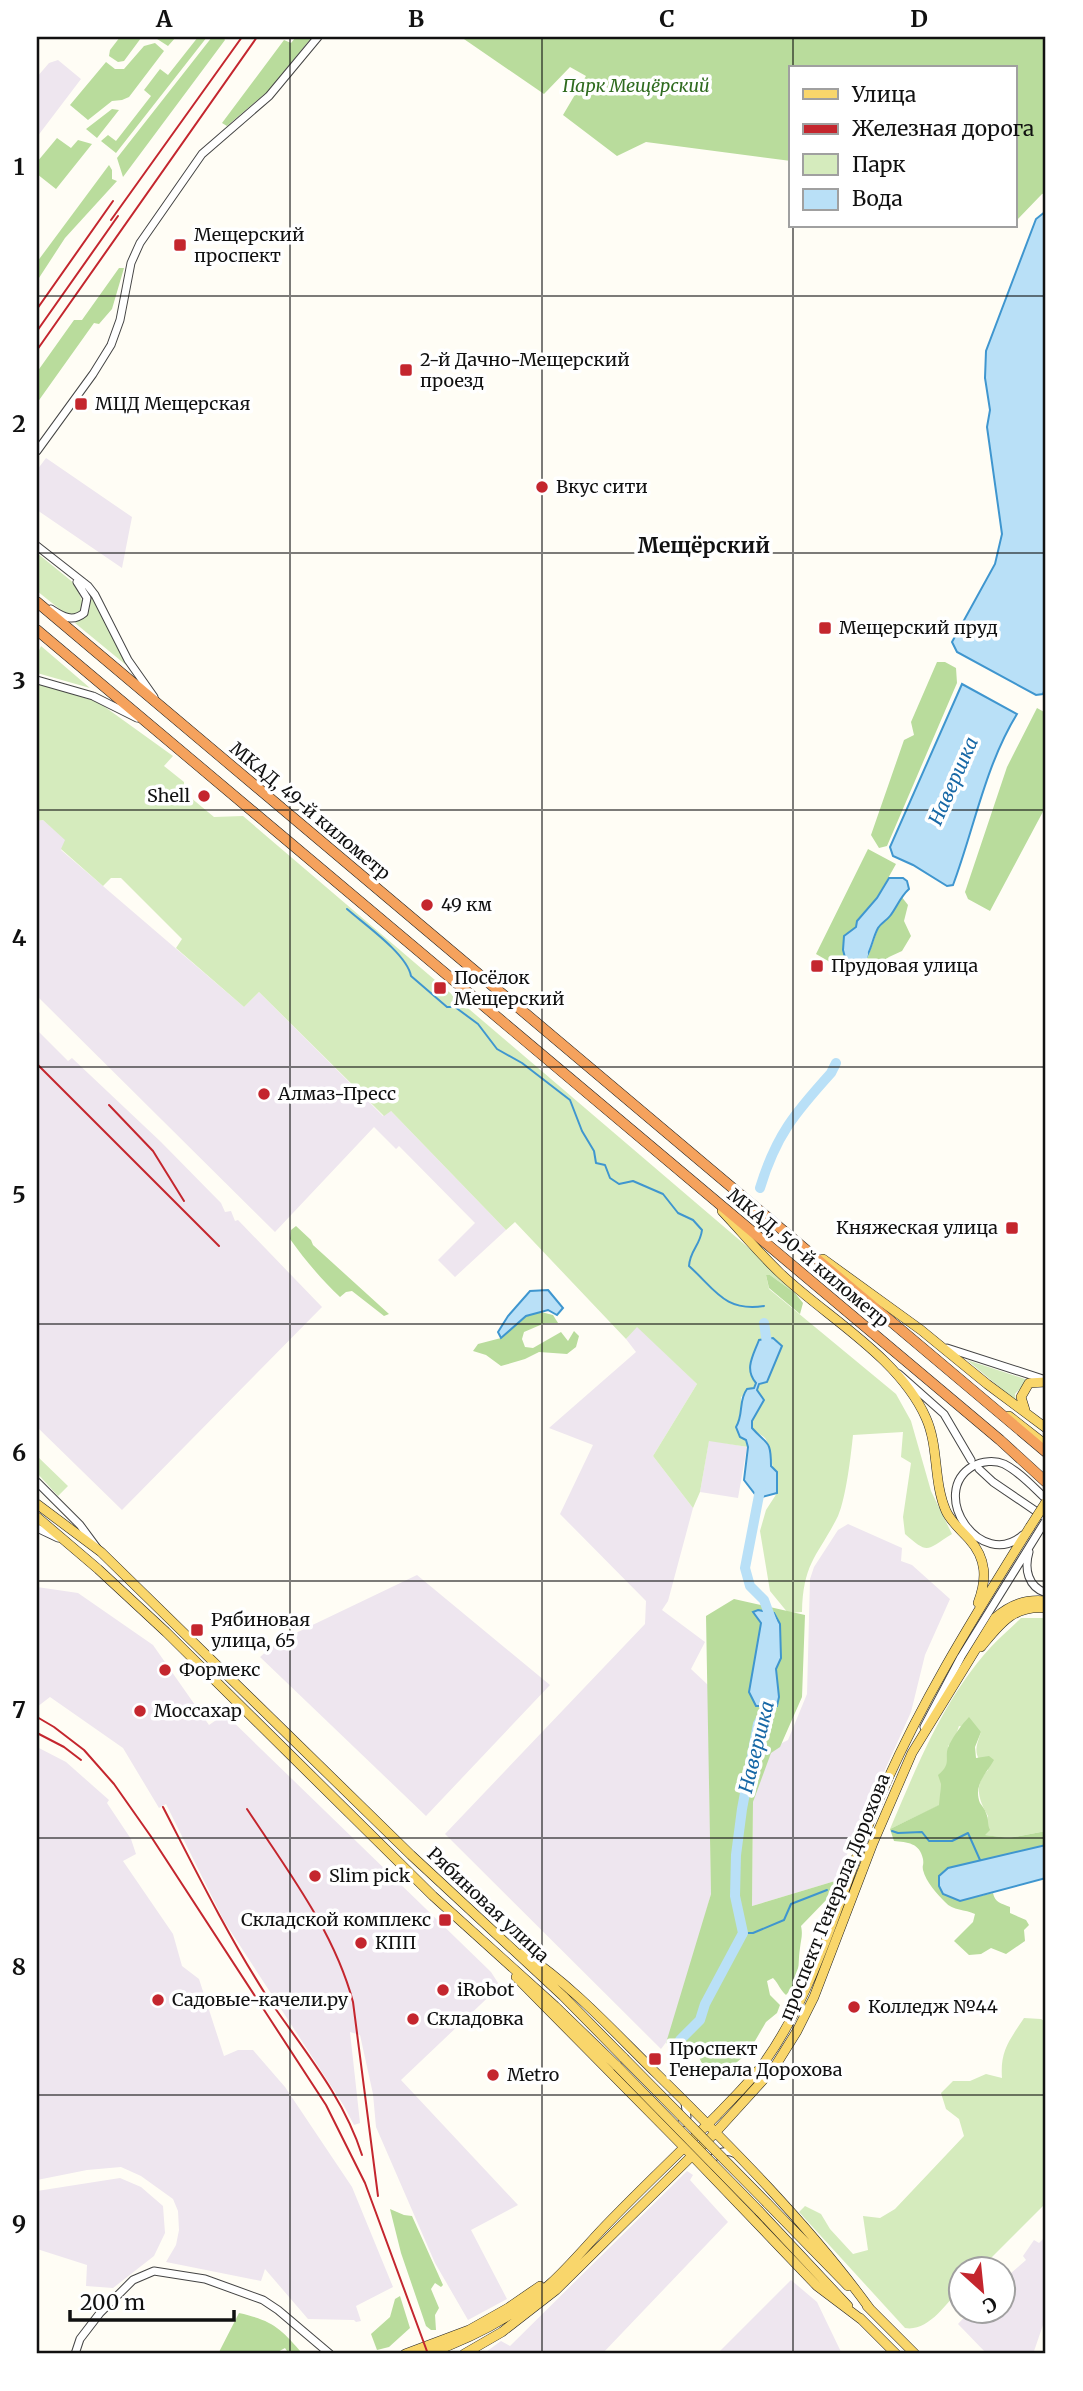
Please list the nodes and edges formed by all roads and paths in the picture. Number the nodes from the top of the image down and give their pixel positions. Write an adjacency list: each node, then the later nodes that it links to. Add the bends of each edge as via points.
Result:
1 (318, 37): 2 (street, via 257,108 204,151 140,243 111,345)
2 (37, 451)
3 (37, 546): 4 (street)
4 (72, 576): 5 (street, via 87,598 86,611 80,617 66,618); 8 (street, via 97,598 128,660)
5 (37, 602): 8 (highway, МКАД, 49-й километр)
6 (37, 630): 9 (highway, МКАД, 49-й километр)
7 (37, 680): 9 (street, via 93,695)
8 (160, 706): 10 (highway, МКАД, 49-й километр)
9 (145, 721): 11 (highway, МКАД, 49-й километр)
10 (562, 1044): 13 (highway, МКАД, 50-й километр)
11 (548, 1060): 12 (highway, МКАД, 50-й километр)
12 (701, 1189): 15 (main road, via 780,1273); 25 (highway, МКАД, 50-й километр)
13 (790, 1235): 14 (main road); 17 (highway, МКАД, 50-й километр)
14 (942, 1346): 16 (street); 18 (main road)
15 (882, 1360): 22 (street, via 944,1414); 37 (main road, via 925,1417 946,1511 984,1565 983,1589)
16 (1046, 1381): 18 (main road, via 1029,1383 1022,1392 1021,1403)
17 (995, 1408): 20 (main road); 21 (highway, МКАД, 50-й километр)
18 (1031, 1417): 19 (main road)
19 (1046, 1429)
20 (1046, 1445)
21 (1046, 1452)
22 (971, 1460)
23 (979, 1469): 29 (street)
24 (37, 1482): 33 (street, Рябиновая улица)
25 (1046, 1482)
26 (1046, 1500): 31 (main road, проспект Генерала Дорохова, bridge); 31 (street, via 1014,1469 1000,1462 978,1464 959,1481 957,1510 981,1540 995,1546 1010,1544)
27 (37, 1504): 33 (main road)
28 (37, 1517): 32 (main road)
29 (1046, 1519): 31 (street, проспект Генерала Дорохова)
30 (37, 1528): 32 (street, Рябиновая улица)
31 (1035, 1530): 34 (street, via 1027,1569 1031,1583); 37 (main road, проспект Генерала Дорохова); 39 (street, проспект Генерала Дорохова)
32 (73, 1547): 41 (main road, Рябиновая улица)
33 (99, 1551): 40 (main road, Рябиновая улица)
34 (1046, 1593)
35 (1046, 1601): 38 (main road, via 1026,1601 1001,1612)
36 (1046, 1608): 38 (main road, via 1010,1615)
37 (963, 1636): 44 (main road, проспект Генерала Дорохова, via 877,1804 796,2009 765,2062)
38 (961, 1673): 39 (main road)
39 (912, 1753): 45 (main road, проспект Генерала Дорохова, via 797,2031 774,2068)
40 (499, 1937): 42 (main road, via 579,1997); 51 (main road, Рябиновая улица, bridge, via 563,1996)
41 (496, 1953): 43 (main road, via 528,1991); 52 (main road, Рябиновая улица, bridge, via 617,2066)
42 (685, 2102): 43 (street, via 688,2112 680,2125); 44 (main road)
43 (661, 2123): 46 (main road)
44 (707, 2125): 45 (main road); 46 (main road, проспект Генерала Дорохова)
45 (715, 2133): 47 (main road, проспект Генерала Дорохова); 48 (main road)
46 (684, 2147): 47 (main road); 53 (main road, проспект Генерала Дорохова, via 550,2285 486,2329)
47 (692, 2155): 49 (main road); 50 (main road, проспект Генерала Дорохова)
48 (736, 2155): 49 (street, via 725,2151 715,2156 710,2167); 51 (main road, via 835,2261)
49 (714, 2178): 52 (main road, via 817,2286)
50 (538, 2304): 57 (main road, проспект Генерала Дорохова, via 489,2334); 58 (main road, проспект Генерала Дорохова)
51 (870, 2309): 60 (main road, Рябиновая улица)
52 (862, 2320): 59 (main road, Рябиновая улица)
53 (424, 2351): 56 (main road, проспект Генерала Дорохова)
54 (75, 2354): 55 (street, via 87,2328 108,2304 139,2276 153,2271 251,2294 278,2310)
55 (330, 2354)
56 (404, 2354)
57 (442, 2354)
58 (464, 2354)
59 (895, 2354)
60 (915, 2354)

